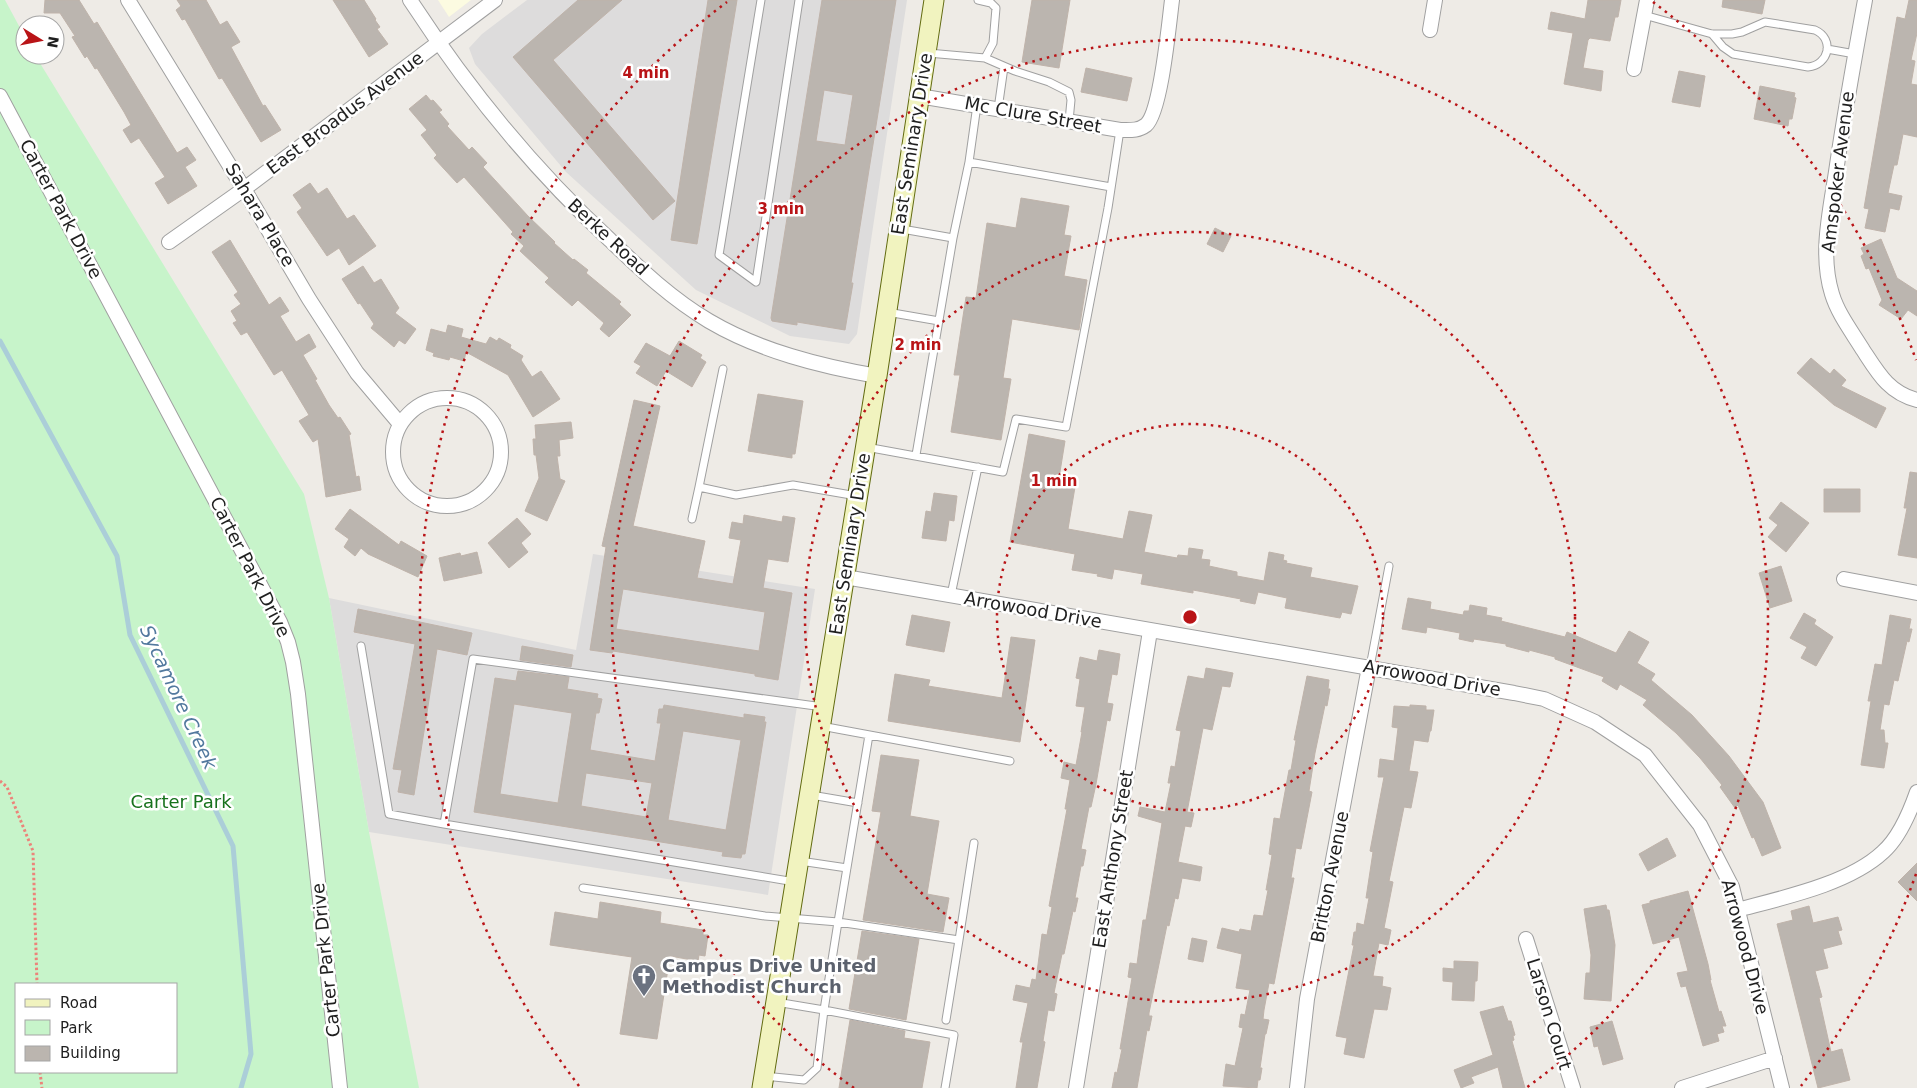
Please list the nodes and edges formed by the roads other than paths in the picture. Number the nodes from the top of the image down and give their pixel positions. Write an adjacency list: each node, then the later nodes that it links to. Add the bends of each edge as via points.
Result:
1 (128, 0): 30 (street, Sahara Place)
2 (410, 0): 15 (street, Berke Road)
3 (495, 0): 15 (street, East Broadus Avenue)
4 (761, 0): 5 (lane, via 718,255 756,282)
5 (799, 0)
6 (934, 0): 17 (main road, East Seminary Drive)
7 (978, 0): 19 (lane, via 991,2 996,8 993,43)
8 (1172, 0): 27 (street, Mc Clure Street, via 1152,114 1146,124 1135,131)
9 (1435, 0): 13 (street)
10 (1647, 0): 12 (street)
11 (1865, 0): 18 (street, Amspoker Avenue)
12 (1644, 15): 14 (lane); 21 (street)
13 (1430, 30)
14 (1712, 34): 16 (lane, via 1737,33 1769,22 1815,30 1826,39); 16 (lane, via 1733,54 1808,67 1822,62)
15 (438, 43): 30 (street, East Broadus Avenue); 37 (street, Berke Road, via 484,106 554,186 672,296 709,321 766,348 827,366)
16 (1826, 48): 18 (lane)
17 (926, 52): 19 (lane); 23 (main road, East Seminary Drive)
18 (1855, 54): 38 (street, Amspoker Avenue, via 1825,243 1828,277 1840,313 1881,378 1904,397)
19 (985, 58): 20 (lane)
20 (1004, 67): 25 (lane); 26 (lane, via 1069,92)
21 (1634, 69)
22 (0, 96): 77 (street, Carter Park Drive, via 288,642 298,694)
23 (919, 96): 24 (street, Mc Clure Street); 31 (main road, East Seminary Drive)
24 (977, 105): 25 (street, Mc Clure Street); 28 (lane)
25 (998, 109): 26 (street, Mc Clure Street)
26 (1069, 121): 27 (street, Mc Clure Street)
27 (1120, 130): 29 (lane)
28 (970, 162): 29 (lane); 32 (lane)
29 (1111, 187): 42 (lane, via 1066,427 1016,419 1003,472)
30 (244, 189): 33 (street, East Broadus Avenue); 39 (street, Sahara Place, via 357,373)
31 (899, 228): 32 (lane); 34 (main road, East Seminary Drive)
32 (953, 238): 35 (lane)
33 (168, 242)
34 (887, 312): 35 (lane); 37 (main road, East Seminary Drive)
35 (939, 321): 41 (lane)
36 (723, 369): 43 (lane)
37 (877, 376): 40 (main road, East Seminary Drive)
38 (1917, 400)
39 (400, 424): 39 (street, via 392,453 395,468 410,493 423,501 452,507 466,504 490,486 498,473 501,444 497,429 483,412 464,400 435,398 409,412)
40 (866, 447): 41 (lane); 44 (main road, East Seminary Drive)
41 (916, 455): 42 (lane)
42 (978, 467): 50 (lane)
43 (699, 487): 44 (lane, via 736,495 793,485); 45 (lane)
44 (858, 496): 47 (main road, East Seminary Drive)
45 (692, 519)
46 (1389, 566): 53 (lane)
47 (845, 577): 50 (street, Arrowood Drive); 54 (main road, East Seminary Drive)
48 (1844, 578): 49 (street)
49 (1917, 593)
50 (951, 595): 51 (street, Arrowood Drive)
51 (1150, 630): 53 (street, Arrowood Drive); 79 (street, East Anthony Street)
52 (361, 646): 61 (lane, via 389,814)
53 (1370, 667): 67 (street, Arrowood Drive, via 1544,699 1596,722 1645,755 1700,825 1732,887); 80 (street, Britton Avenue, via 1307,999)
54 (824, 707): 55 (main road, East Seminary Drive); 61 (lane, via 473,659)
55 (820, 726): 56 (lane); 59 (main road, East Seminary Drive)
56 (869, 735): 57 (lane); 60 (lane)
57 (1010, 761)
58 (1917, 792): 67 (street, via 1899,831 1884,852 1858,871 1802,892)
59 (810, 794): 60 (lane); 63 (main road, East Seminary Drive)
60 (858, 803): 64 (lane)
61 (444, 824): 65 (lane)
62 (974, 843): 71 (lane)
63 (799, 861): 64 (lane); 65 (main road, East Seminary Drive)
64 (847, 868): 69 (lane)
65 (795, 882): 68 (main road, East Seminary Drive)
66 (583, 888): 68 (lane)
67 (1738, 910): 75 (street, Arrowood Drive)
68 (790, 919): 69 (lane); 72 (main road, East Seminary Drive)
69 (838, 922): 71 (lane); 73 (lane)
70 (1526, 939): 81 (street, Larson Court)
71 (959, 940): 74 (lane)
72 (776, 1002): 73 (lane); 76 (main road, East Seminary Drive)
73 (824, 1010): 76 (lane, via 817,1068 804,1080); 78 (lane, via 954,1035)
74 (946, 1020)
75 (1775, 1058): 82 (street); 83 (street, Arrowood Drive)
76 (763, 1082)
77 (340, 1088)
78 (945, 1088)
79 (1076, 1088)
80 (1297, 1088)
81 (1573, 1088)
82 (1682, 1088)
83 (1782, 1088)

